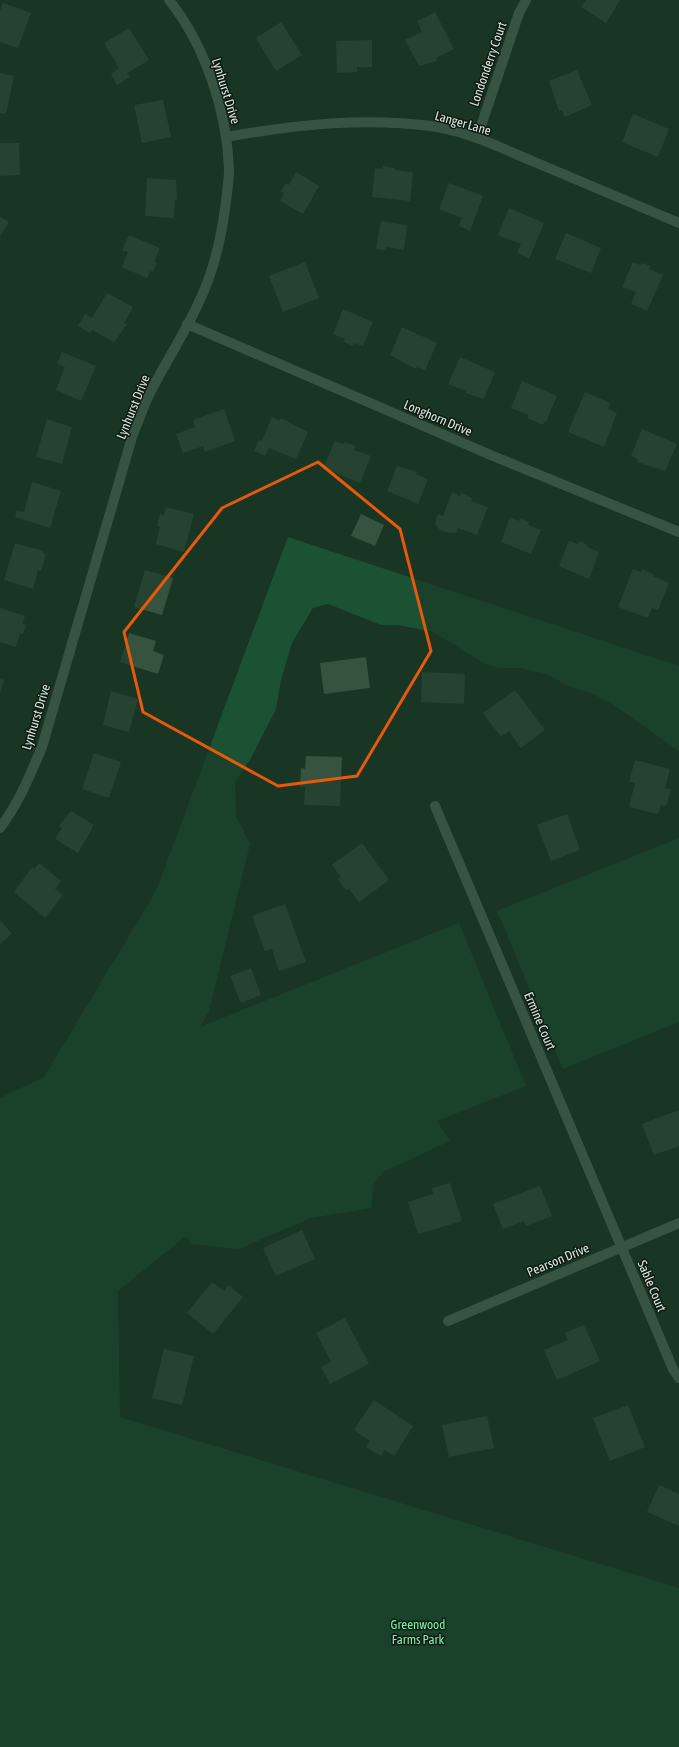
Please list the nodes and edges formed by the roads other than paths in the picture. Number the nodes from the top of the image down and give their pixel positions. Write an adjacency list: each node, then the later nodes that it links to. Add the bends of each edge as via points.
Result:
1 (169, 0): 3 (street, Lynhurst Drive, via 192,34 211,77)
2 (526, 0): 4 (street, Londonderry Court, via 519,13)
3 (226, 137): 4 (street, Langer Lane, via 282,127 383,122 432,126); 6 (street, Lynhurst Drive, via 229,170 220,240 199,304)
4 (477, 138): 5 (street, Langer Lane)
5 (679, 223)
6 (187, 324): 7 (street, Longhorn Drive, via 493,456); 9 (street, Lynhurst Drive, via 149,395 133,434 42,747 27,783)
7 (679, 532)
8 (435, 806): 11 (street, Ermine Court)
9 (0, 828)
10 (679, 1224): 11 (street, Pearson Drive)
11 (621, 1247): 12 (street, Pearson Drive); 13 (street, Sable Court)
12 (448, 1321)
13 (679, 1378)

